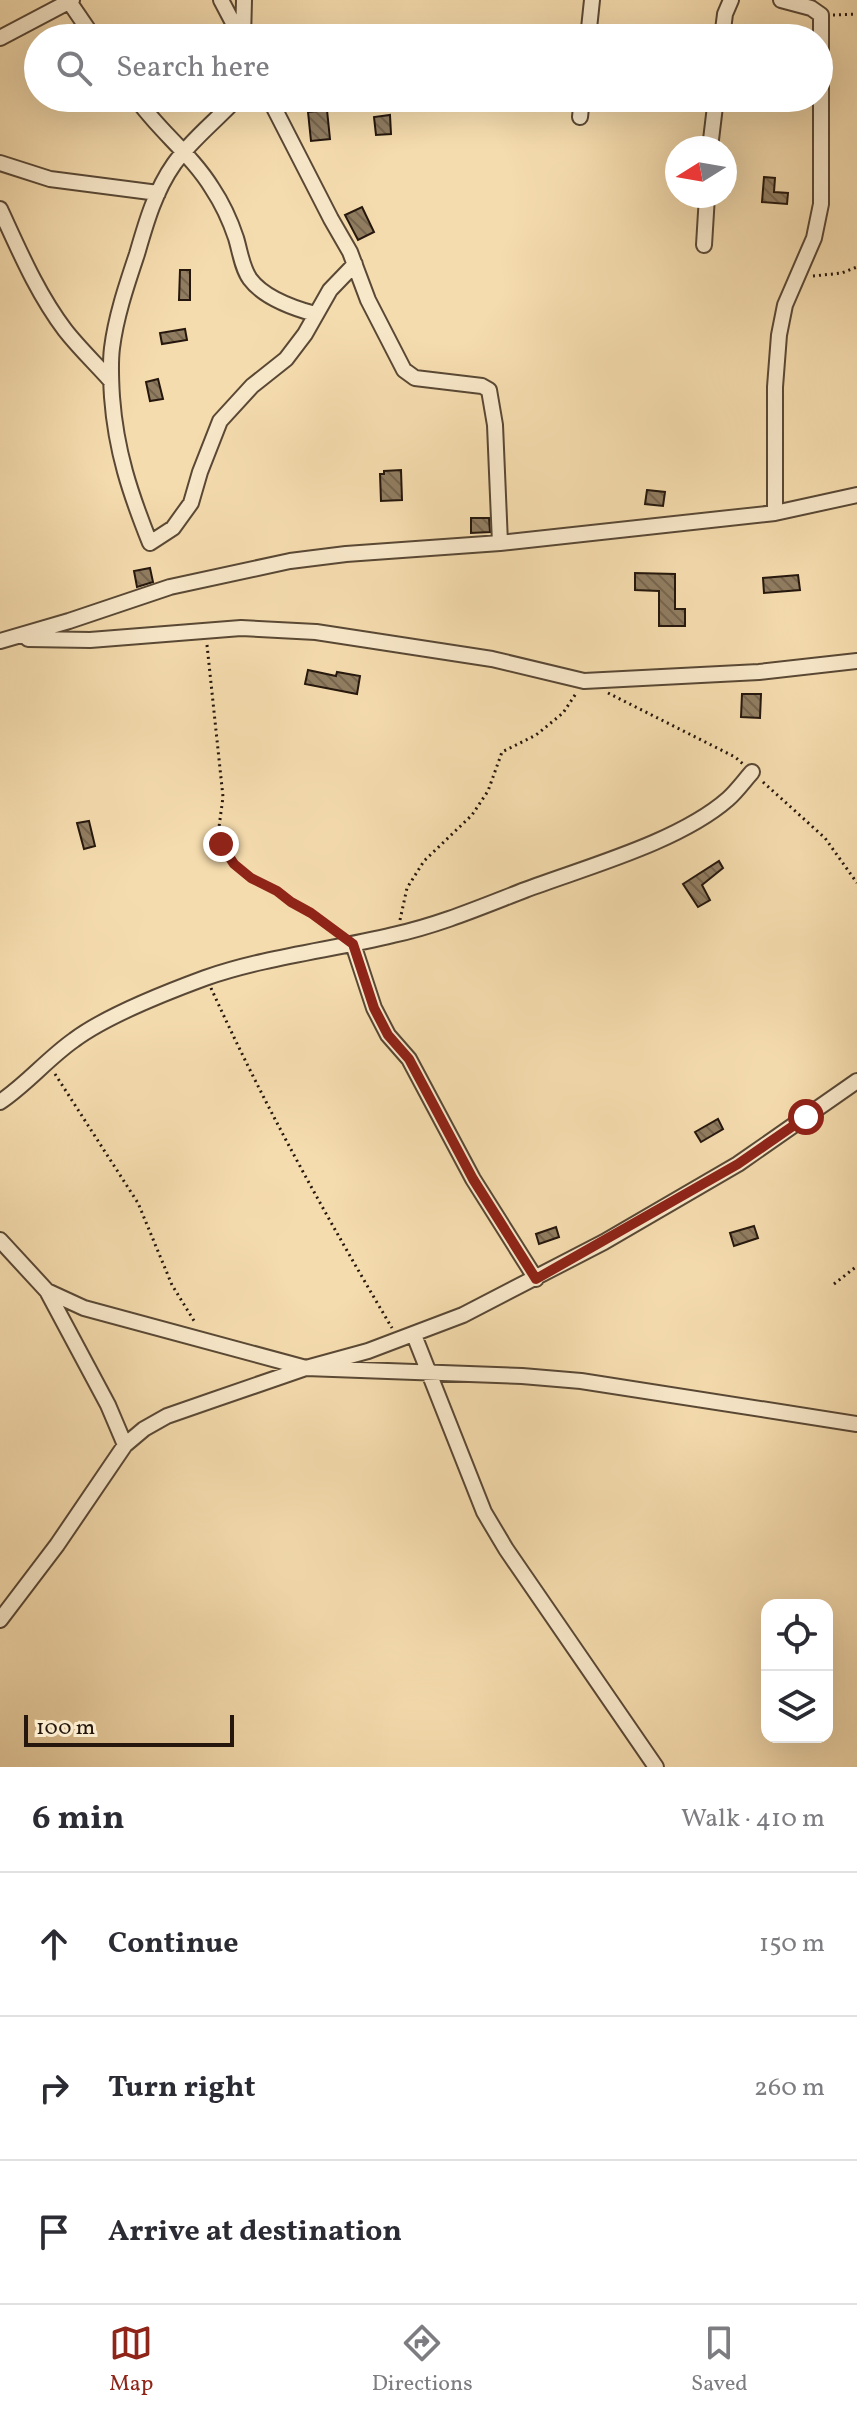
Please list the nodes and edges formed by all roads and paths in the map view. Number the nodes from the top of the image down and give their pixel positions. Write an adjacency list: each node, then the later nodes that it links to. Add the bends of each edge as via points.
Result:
1 (70, 0): 9 (street); 10 (street)
2 (221, 0): 11 (street)
3 (244, 0): 12 (street)
4 (592, 0): 13 (street)
5 (731, 0): 14 (street)
6 (781, 0): 8 (street)
7 (857, 14): 8 (path)
8 (821, 15): 15 (street)
9 (26, 24)
10 (85, 24)
11 (234, 24)
12 (243, 24)
13 (589, 24)
14 (724, 24)
15 (821, 24)
16 (24, 25): 17 (street)
17 (0, 38)
18 (146, 112): 26 (street)
19 (223, 112): 26 (street)
20 (276, 112): 32 (street)
21 (581, 112): 24 (street)
22 (714, 112): 25 (street)
23 (821, 112): 34 (street, via 821,204 814,238)
24 (580, 117)
25 (711, 136)
26 (185, 151): 28 (street); 35 (street, via 224,209 251,280 265,293)
27 (0, 163): 28 (street, via 50,179)
28 (158, 193): 36 (street, via 126,287 112,349)
29 (706, 208): 31 (street)
30 (0, 209): 36 (street, via 53,313)
31 (704, 245)
32 (355, 264): 35 (street); 39 (street, via 404,370 415,378 489,390)
33 (857, 267): 34 (path)
34 (797, 276): 38 (street, via 779,335)
35 (315, 314): 36 (street, via 286,359 220,421 191,503 173,528 150,543 124,473)
36 (111, 381)
37 (857, 495): 38 (street)
38 (775, 513): 39 (street)
39 (500, 543): 41 (street, via 290,561 170,587)
40 (205, 631): 41 (street); 43 (street, via 316,632 492,659); 47 (path, via 223,797 221,844 251,878)
41 (6, 640)
42 (857, 661): 43 (street)
43 (584, 681): 44 (path, via 735,757); 46 (path, via 563,713 502,752 488,791 472,815 424,861 407,888)
44 (752, 772): 45 (path, via 825,838); 46 (street, via 728,799 670,835 467,913)
45 (857, 883)
46 (394, 935): 47 (street)
47 (353, 944): 48 (street); 54 (street, via 388,1035 409,1059 473,1179)
48 (206, 978): 49 (street, via 127,1011); 58 (path, via 238,1047)
49 (47, 1060): 51 (street); 59 (path, via 138,1203 172,1285)
50 (857, 1081): 54 (street, via 738,1164)
51 (0, 1102)
52 (0, 1240): 56 (street)
53 (857, 1266): 55 (path)
54 (536, 1279): 57 (street)
55 (834, 1284)
56 (47, 1291): 59 (street, via 84,1308); 63 (street)
57 (414, 1335): 58 (street); 61 (street)
58 (399, 1341): 60 (street)
59 (207, 1342): 60 (street)
60 (306, 1368): 61 (street); 63 (street, via 167,1416)
61 (428, 1372): 62 (street, via 581,1381); 65 (street, via 484,1512)
62 (857, 1424)
63 (125, 1445): 64 (street)
64 (0, 1620)
65 (656, 1767)

